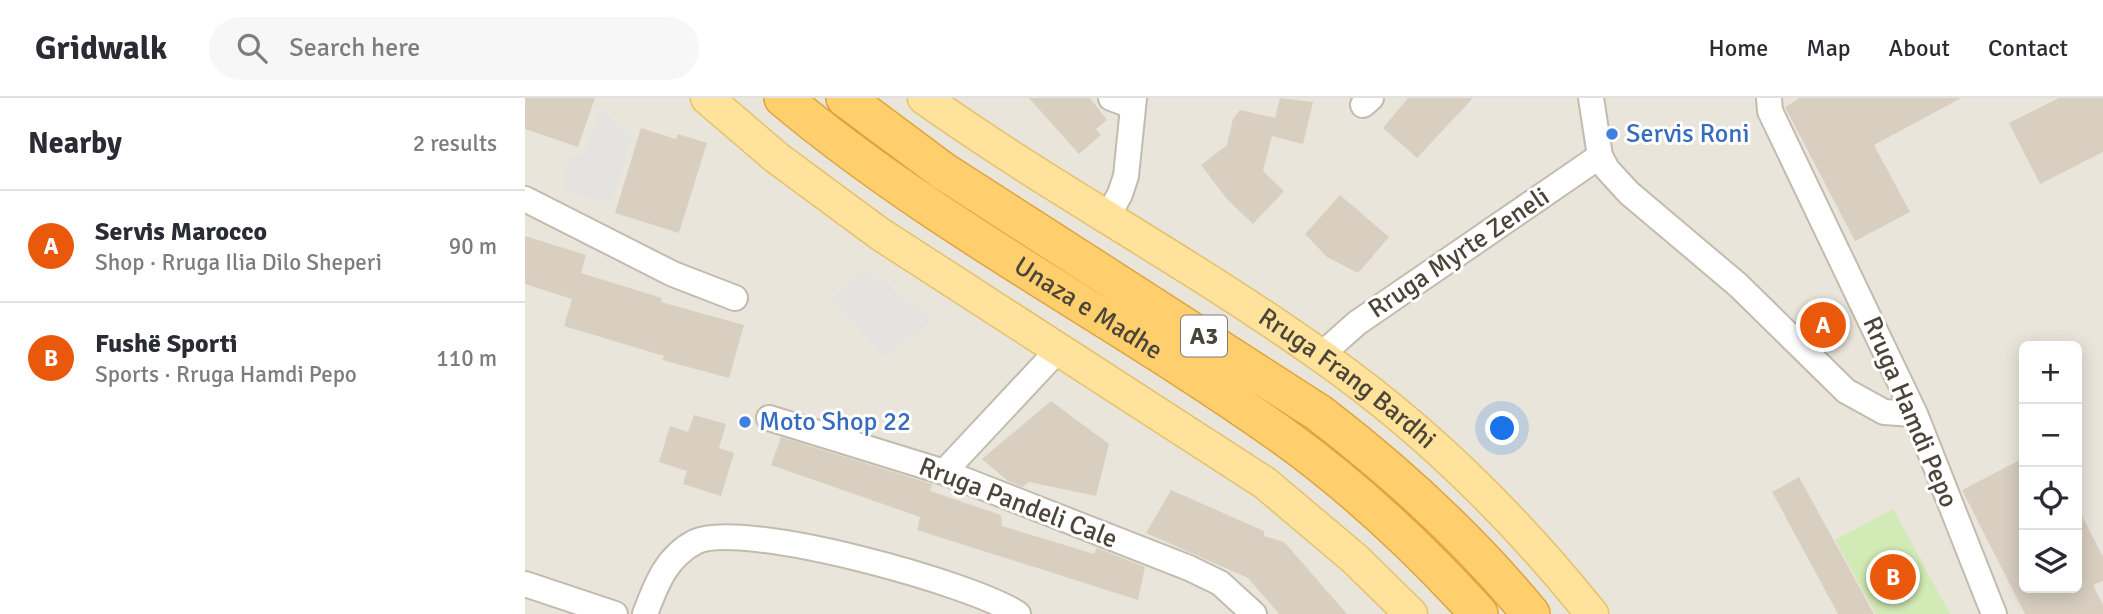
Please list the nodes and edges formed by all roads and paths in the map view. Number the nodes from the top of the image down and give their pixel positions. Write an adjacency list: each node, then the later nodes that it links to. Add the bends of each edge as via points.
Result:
1 (707, 98): 12 (main road, via 820,191)
2 (783, 98): 23 (highway, Unaza e Madhe / A3, via 831,138 947,219 1285,438 1399,533)
3 (845, 98): 24 (highway, Unaza e Madhe / A3, via 954,178 1319,414 1444,520)
4 (924, 98): 10 (main road, Rruga Frang Bardhi)
5 (1591, 98): 8 (street)
6 (1769, 98): 14 (street, Rruga Hamdi Pepo, via 1770,111)
7 (1126, 101): 10 (street, via 1125,176)
8 (1600, 156): 13 (street, Rruga Myrte Zeneli, via 1357,323); 14 (street, via 1629,192 1738,285 1846,391 1884,412)
9 (525, 199): 11 (street, via 673,274)
10 (1107, 218): 13 (main road, Rruga Frang Bardhi)
11 (735, 298)
12 (1059, 349): 16 (street); 22 (main road, via 1265,483 1355,559)
13 (1321, 355): 25 (main road, Rruga Frang Bardhi, via 1461,471 1519,528)
14 (1915, 414): 26 (street, Rruga Hamdi Pepo)
15 (769, 418): 16 (street, Rruga Pandeli Cale)
16 (944, 472): 21 (street, Rruga Pandeli Cale, via 1189,568 1220,583)
17 (525, 584): 18 (street)
18 (615, 614)
19 (645, 614): 20 (street, via 660,575 675,557 713,535 764,537 817,547 984,596)
20 (1019, 614)
21 (1254, 614)
22 (1411, 614)
23 (1479, 614)
24 (1531, 614)
25 (1592, 614)
26 (1994, 614)

